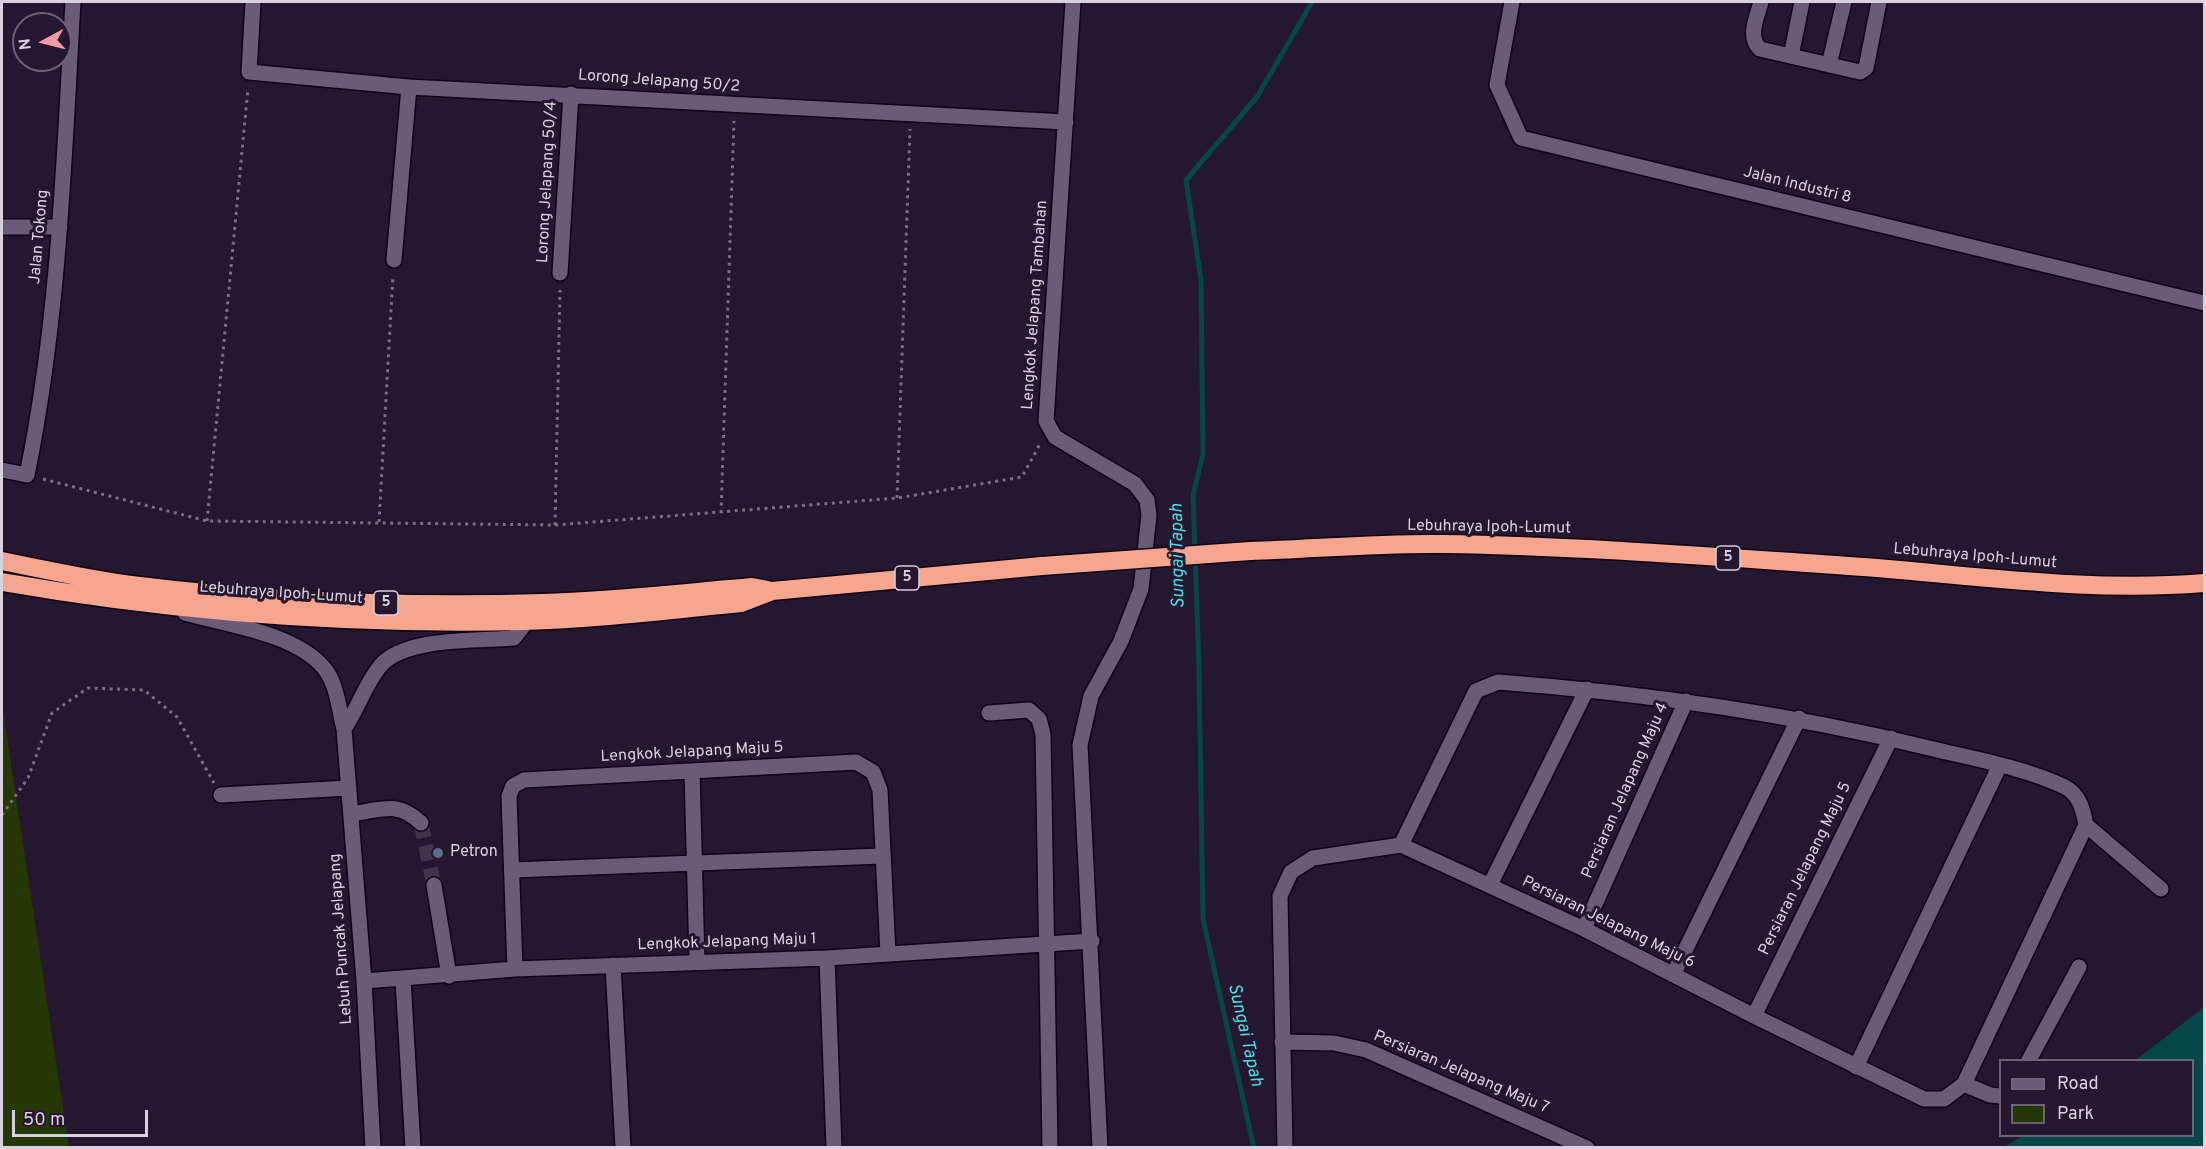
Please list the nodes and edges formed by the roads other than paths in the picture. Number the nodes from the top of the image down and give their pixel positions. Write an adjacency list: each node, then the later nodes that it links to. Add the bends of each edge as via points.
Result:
1 (73, 2): 15 (street, Jalan Tokong)
2 (253, 2): 11 (street, Lorong Jelapang 50/2, via 249,72)
3 (1073, 2): 13 (street, Lengkok Jelapang Tambahan)
4 (1512, 2): 18 (street, Jalan Industri 8, via 1497,85 1521,138)
5 (1761, 2): 9 (street, via 1754,44)
6 (1802, 2): 9 (street)
7 (1844, 2): 10 (street)
8 (1879, 2): 10 (street, via 1866,69 1860,72)
9 (1791, 56): 10 (street)
10 (1829, 65)
11 (409, 87): 12 (street, Lorong Jelapang 50/2); 16 (street)
12 (571, 94): 13 (street, Lorong Jelapang 50/2); 17 (street, Lorong Jelapang 50/4)
13 (1066, 122): 47 (street, Lengkok Jelapang Tambahan, via 1046,421 1055,437 1135,484 1147,500 1149,515 1141,589 1121,641 1091,696 1080,745)
14 (2, 227): 15 (street)
15 (60, 228): 19 (street, Jalan Tokong, via 42,401 27,474)
16 (394, 260)
17 (560, 273)
18 (2205, 303)
19 (2, 470)
20 (2, 561): 23 (highway, Lebuhraya Ipoh-Lumut / 5, via 129,585 346,602 546,603 752,587)
21 (2, 582): 24 (highway, Lebuhraya Ipoh-Lumut / 5)
22 (2205, 583): 23 (highway, Lebuhraya Ipoh-Lumut / 5, bridge, via 2033,583 1673,554 1440,544 1250,551)
23 (772, 591): 25 (highway, Lebuhraya Ipoh-Lumut / 5, via 741,603)
24 (148, 604): 25 (highway, Lebuhraya Ipoh-Lumut / 5, via 352,620); 30 (street, Lebuh Puncak Jelapang, via 279,638 299,648 325,669)
25 (527, 621): 30 (street, via 514,638 421,645 401,651 382,664)
26 (1587, 689): 27 (street); 39 (street, via 1498,682 1476,691); 44 (street)
27 (1686, 701): 29 (street); 46 (street, Persiaran Jelapang Maju 4)
28 (989, 713): 48 (street, via 1029,710 1039,719 1043,734 1048,914)
29 (1799, 718): 31 (street); 55 (street)
30 (344, 729): 34 (street, Lebuh Puncak Jelapang)
31 (1891, 738): 32 (street); 59 (street, Persiaran Jelapang Maju 5)
32 (2000, 765): 38 (street, via 2067,788 2082,804); 62 (street)
33 (692, 771): 40 (street, Lengkok Jelapang Maju 5, via 856,762 873,772 879,790); 41 (street); 42 (street, Lengkok Jelapang Maju 5, via 524,780 513,786 509,796)
34 (349, 788): 35 (street); 36 (street, Lebuh Puncak Jelapang)
35 (221, 795)
36 (351, 814): 37 (street, via 398,808 408,810); 58 (street, Lebuh Puncak Jelapang)
37 (421, 823)
38 (2086, 825): 45 (street); 63 (street)
39 (1401, 845): 44 (street, Persiaran Jelapang Maju 6); 60 (street, via 1313,858 1292,872 1280,896)
40 (882, 856): 41 (street); 49 (street, Lengkok Jelapang Maju 5)
41 (695, 863): 42 (street); 51 (street)
42 (512, 870): 54 (street, Lengkok Jelapang Maju 5)
43 (434, 885): 56 (street)
44 (1490, 885): 46 (street, Persiaran Jelapang Maju 6)
45 (2161, 889)
46 (1584, 928): 55 (street, Persiaran Jelapang Maju 6)
47 (1092, 941): 48 (street, Lengkok Jelapang Maju 1); 70 (street, Lengkok Jelapang Tambahan)
48 (1045, 945): 49 (street, Lengkok Jelapang Maju 1); 69 (street)
49 (888, 954): 50 (street, Lengkok Jelapang Maju 1)
50 (827, 958): 51 (street, Lengkok Jelapang Maju 1); 68 (street)
51 (697, 962): 52 (street, Lengkok Jelapang Maju 1)
52 (613, 964): 54 (street, Lengkok Jelapang Maju 1); 67 (street)
53 (2079, 967): 61 (street)
54 (514, 969): 56 (street, Lengkok Jelapang Maju 1)
55 (1673, 975): 59 (street, Persiaran Jelapang Maju 6)
56 (449, 976): 57 (street, Lengkok Jelapang Maju 1)
57 (403, 980): 58 (street, Lengkok Jelapang Maju 1); 66 (street)
58 (364, 981): 65 (street, Lebuh Puncak Jelapang)
59 (1754, 1016): 62 (street, Persiaran Jelapang Maju 6)
60 (1282, 1042): 71 (street); 72 (street, Persiaran Jelapang Maju 7, via 1334,1043 1366,1050)
61 (2030, 1059)
62 (1856, 1067): 63 (street, Persiaran Jelapang Maju 6, via 1924,1099 1944,1098)
63 (1964, 1084): 64 (street)
64 (1999, 1096)
65 (374, 1148)
66 (413, 1148)
67 (623, 1148)
68 (834, 1148)
69 (1050, 1148)
70 (1100, 1148)
71 (1285, 1148)
72 (1587, 1148)

